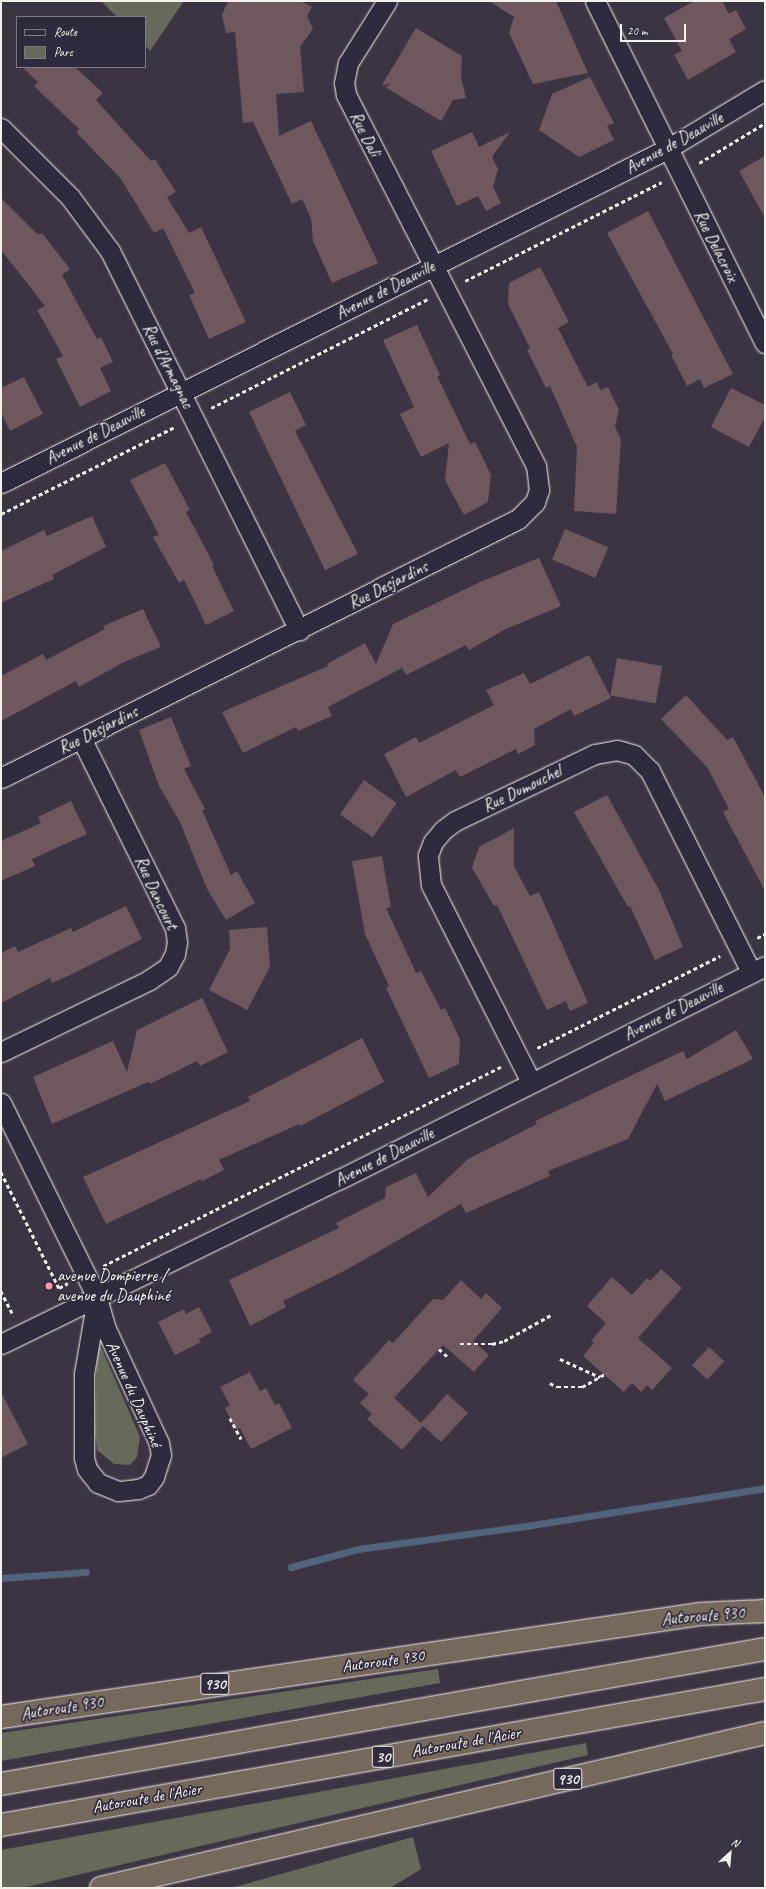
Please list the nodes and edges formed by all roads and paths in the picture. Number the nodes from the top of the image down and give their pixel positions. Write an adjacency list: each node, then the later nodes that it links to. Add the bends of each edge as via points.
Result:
1 (387, 1): 9 (street, Rue Dali, via 352,54 345,72 345,88 351,106)
2 (595, 1): 6 (street)
3 (765, 90): 6 (street, Avenue de Deauville)
4 (765, 123): 7 (path, Avenue de Deauville)
5 (1, 128): 13 (street, Rue d'Armagnac, via 70,197 92,224 110,251)
6 (667, 149): 9 (street, Avenue de Deauville); 12 (street, Rue Delacroix)
7 (694, 166)
8 (666, 180): 10 (path, Avenue de Deauville)
9 (432, 267): 13 (street, Avenue de Deauville); 18 (street, Rue Desjardins, via 536,466 539,490 535,502 518,519)
10 (460, 284)
11 (432, 298): 14 (path, Avenue de Deauville)
12 (765, 343)
13 (181, 392): 16 (street, Avenue de Deauville); 18 (street, Rue d'Armagnac)
14 (207, 411)
15 (179, 425): 17 (path, Avenue de Deauville)
16 (1, 483)
17 (1, 514)
18 (299, 630): 19 (street, Rue Desjardins)
19 (81, 738): 20 (street, Rue Desjardins); 26 (street, Rue Dancourt, via 175,928 178,942 175,954 168,967 150,980)
20 (1, 778)
21 (765, 934): 22 (path)
22 (755, 939)
23 (721, 956): 25 (path, Avenue de Deauville)
24 (758, 969): 28 (street, Avenue de Deauville); 28 (street, Rue Dumouchel, via 650,770 634,755 617,750 601,752 455,822 443,830 433,842 428,856 431,885)
25 (535, 1050)
26 (1, 1052)
27 (500, 1067): 31 (path, Avenue de Deauville)
28 (530, 1082): 34 (street, Avenue de Deauville)
29 (1, 1103): 34 (street, Avenue du Dauphiné)
30 (1, 1172): 32 (path)
31 (109, 1263)
32 (59, 1288)
33 (1, 1292): 36 (path)
34 (97, 1298): 34 (street, Avenue du Dauphiné, via 84,1374 84,1458 87,1469 98,1483 118,1491 138,1489 148,1485 154,1477 161,1455 159,1443 106,1329); 37 (street, Avenue de Deauville)
35 (553, 1314): 38 (path, via 504,1341 492,1344)
36 (16, 1320)
37 (1, 1344)
38 (460, 1344)
39 (439, 1349): 40 (path)
40 (448, 1357)
41 (560, 1359): 43 (path)
42 (606, 1373): 43 (path)
43 (601, 1377): 44 (path, via 582,1387 557,1387)
44 (550, 1383)
45 (230, 1418): 46 (path)
46 (241, 1439)
47 (765, 1611): 50 (highway, Autoroute 930 / 930, via 701,1614)
48 (765, 1648): 52 (highway, 30)
49 (765, 1689): 53 (highway, Autoroute de l'Acier / 30)
50 (1, 1717)
51 (765, 1733): 54 (highway, 930)
52 (1, 1784)
53 (1, 1825)
54 (101, 1888)

